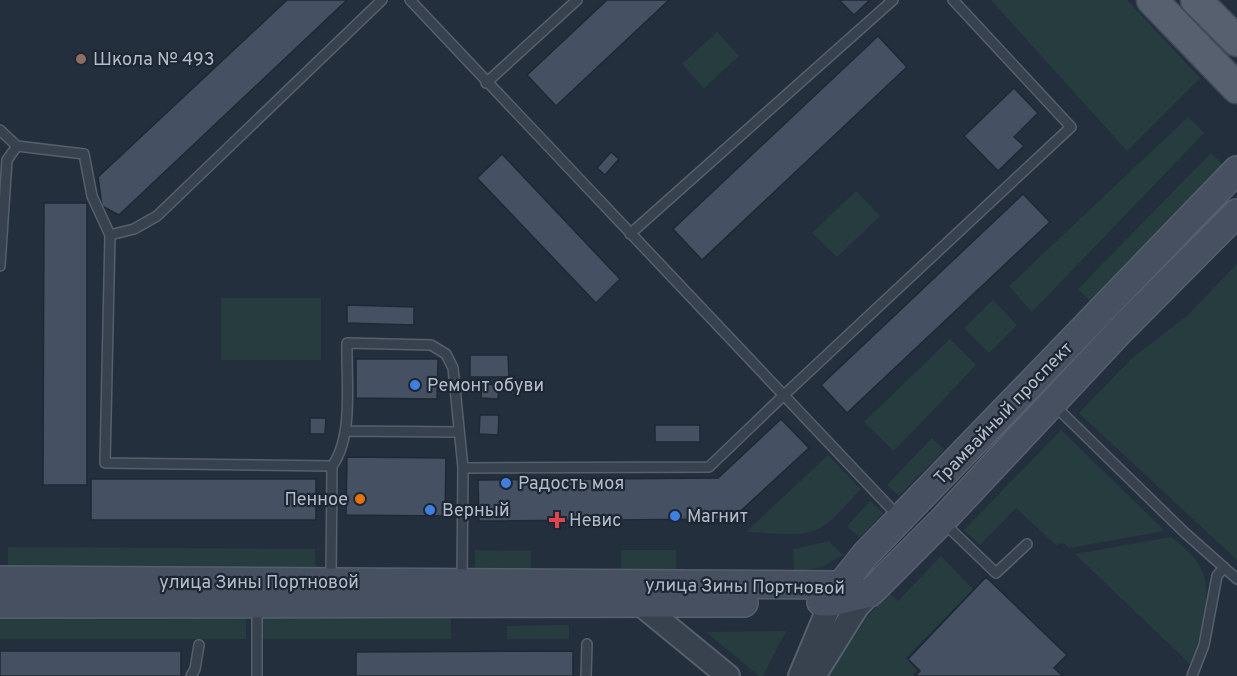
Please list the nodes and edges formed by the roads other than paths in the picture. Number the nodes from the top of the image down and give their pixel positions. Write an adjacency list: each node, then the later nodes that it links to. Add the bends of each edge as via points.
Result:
1 (382, 0): 16 (lane, via 157,216 134,229)
2 (410, 0): 9 (lane)
3 (577, 0): 9 (lane)
4 (892, 0): 15 (lane)
5 (953, 0): 18 (lane, via 1071,128)
6 (1152, 0): 10 (main road)
7 (1196, 0): 8 (main road)
8 (1237, 41)
9 (486, 83): 15 (lane)
10 (1237, 88)
11 (0, 129): 12 (lane)
12 (17, 146): 16 (lane, via 84,154 92,196); 17 (lane, via 7,160)
13 (1237, 170): 24 (main road, Трамвайный проспект)
14 (1237, 213): 19 (main road, Трамвайный проспект)
15 (630, 234): 18 (lane)
16 (110, 235): 22 (lane, via 105,463)
17 (0, 266)
18 (784, 395): 23 (lane, via 709,467); 24 (lane)
19 (1052, 403): 25 (main road, Трамвайный проспект); 27 (lane)
20 (346, 430): 21 (lane); 21 (lane, via 346,343 431,345 446,354 453,368); 22 (lane, via 339,457)
21 (459, 432): 23 (lane)
22 (332, 466): 31 (lane)
23 (462, 468): 32 (lane)
24 (901, 518): 33 (main road, Трамвайный проспект)
25 (942, 521): 26 (lane, via 996,573); 34 (main road, Трамвайный проспект)
26 (1028, 544)
27 (1224, 567): 28 (lane); 45 (lane, via 1217,576 1204,645)
28 (1237, 579)
29 (0, 580): 30 (main road, улица Зины Портновой)
30 (257, 593): 31 (main road, улица Зины Портновой); 36 (main road, улица Зины Портновой); 40 (lane)
31 (331, 593): 32 (main road, улица Зины Портновой)
32 (462, 593): 33 (main road, улица Зины Портновой); 35 (main road, улица Зины Портновой)
33 (836, 593): 34 (main road, улица Зины Портновой); 35 (main road, улица Зины Портновой); 43 (street, Трамвайный проспект)
34 (870, 593): 44 (street, Трамвайный проспект)
35 (639, 603): 42 (street)
36 (0, 604)
37 (587, 644): 41 (lane)
38 (199, 645): 39 (lane)
39 (191, 676)
40 (257, 676)
41 (586, 676)
42 (728, 676)
43 (800, 676)
44 (814, 676)
45 (1192, 676)

